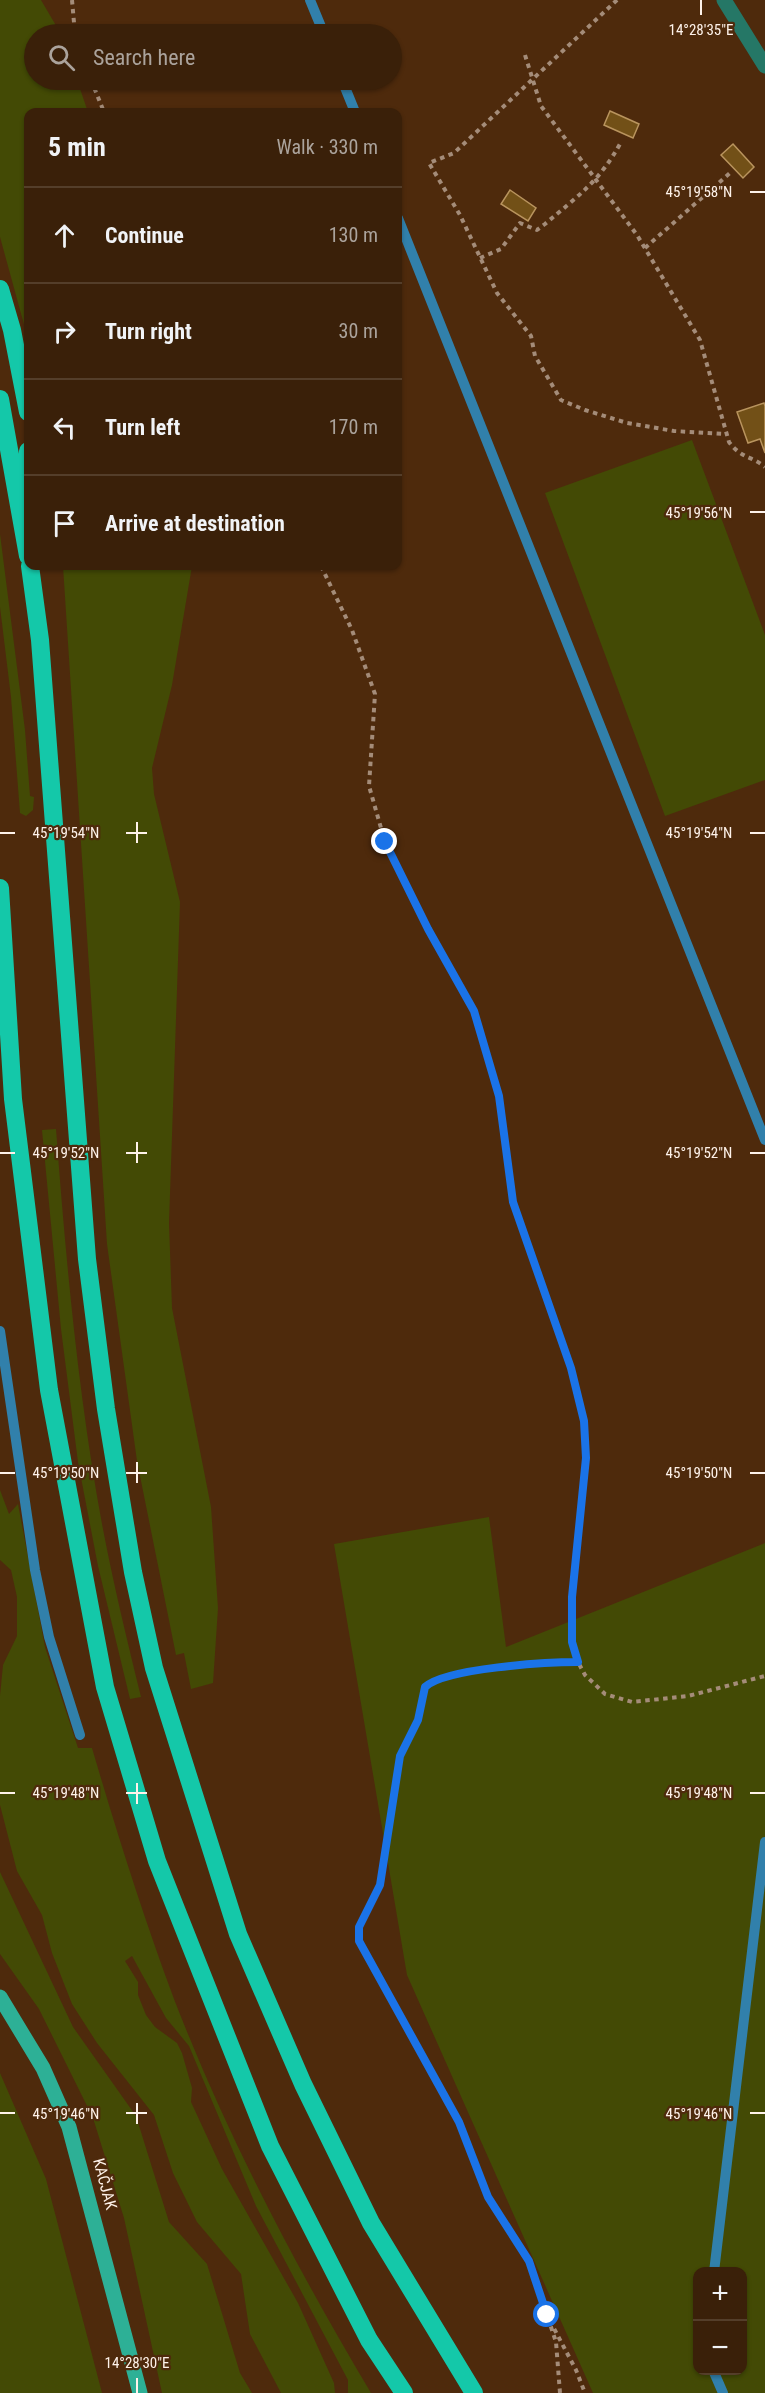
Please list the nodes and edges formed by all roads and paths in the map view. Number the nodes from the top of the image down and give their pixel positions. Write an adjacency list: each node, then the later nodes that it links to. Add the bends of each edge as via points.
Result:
1 (72, 0): 4 (path)
2 (617, 0): 7 (path)
3 (723, 0): 6 (lane)
4 (74, 24)
5 (525, 55): 7 (path)
6 (765, 66)
7 (533, 80): 12 (path, via 542,106); 14 (path, via 454,153 429,163 460,214)
8 (95, 90): 9 (path)
9 (102, 108)
10 (621, 142): 12 (path)
11 (730, 173): 13 (path)
12 (596, 181): 13 (path); 14 (path, via 537,230 519,223 501,249)
13 (645, 248): 18 (path, via 700,340)
14 (479, 258): 18 (path, via 497,293 531,336 535,356 561,400 627,423)
15 (0, 289): 16 (highway)
16 (24, 392)
17 (0, 399): 20 (highway)
18 (727, 434): 19 (path, via 739,455)
19 (765, 467)
20 (24, 526)
21 (31, 570): 30 (highway, via 40,640 87,1259 110,1433 154,1668 238,1934 303,2084 371,2223)
22 (323, 570): 24 (path, via 352,630 375,694 369,786 385,842 474,1011 499,1096 513,1202 571,1368 584,1421 586,1458 572,1597 572,1642)
23 (0, 888): 29 (highway, via 13,1099 49,1390 105,1687 157,1861 270,2146 369,2340)
24 (578, 1662): 25 (path, via 585,1675 605,1694 632,1702 688,1696); 27 (path, via 545,1662 444,1677 425,1687 418,1720 400,1756 380,1885 359,1927 359,1941 459,2122 488,2197 529,2261)
25 (765, 1676)
26 (0, 1997): 28 (main road, KAČJAK, via 43,2067 72,2135)
27 (547, 2315): 31 (path, via 556,2342); 32 (path)
28 (140, 2393)
29 (404, 2393)
30 (474, 2393)
31 (560, 2393)
32 (585, 2393)

